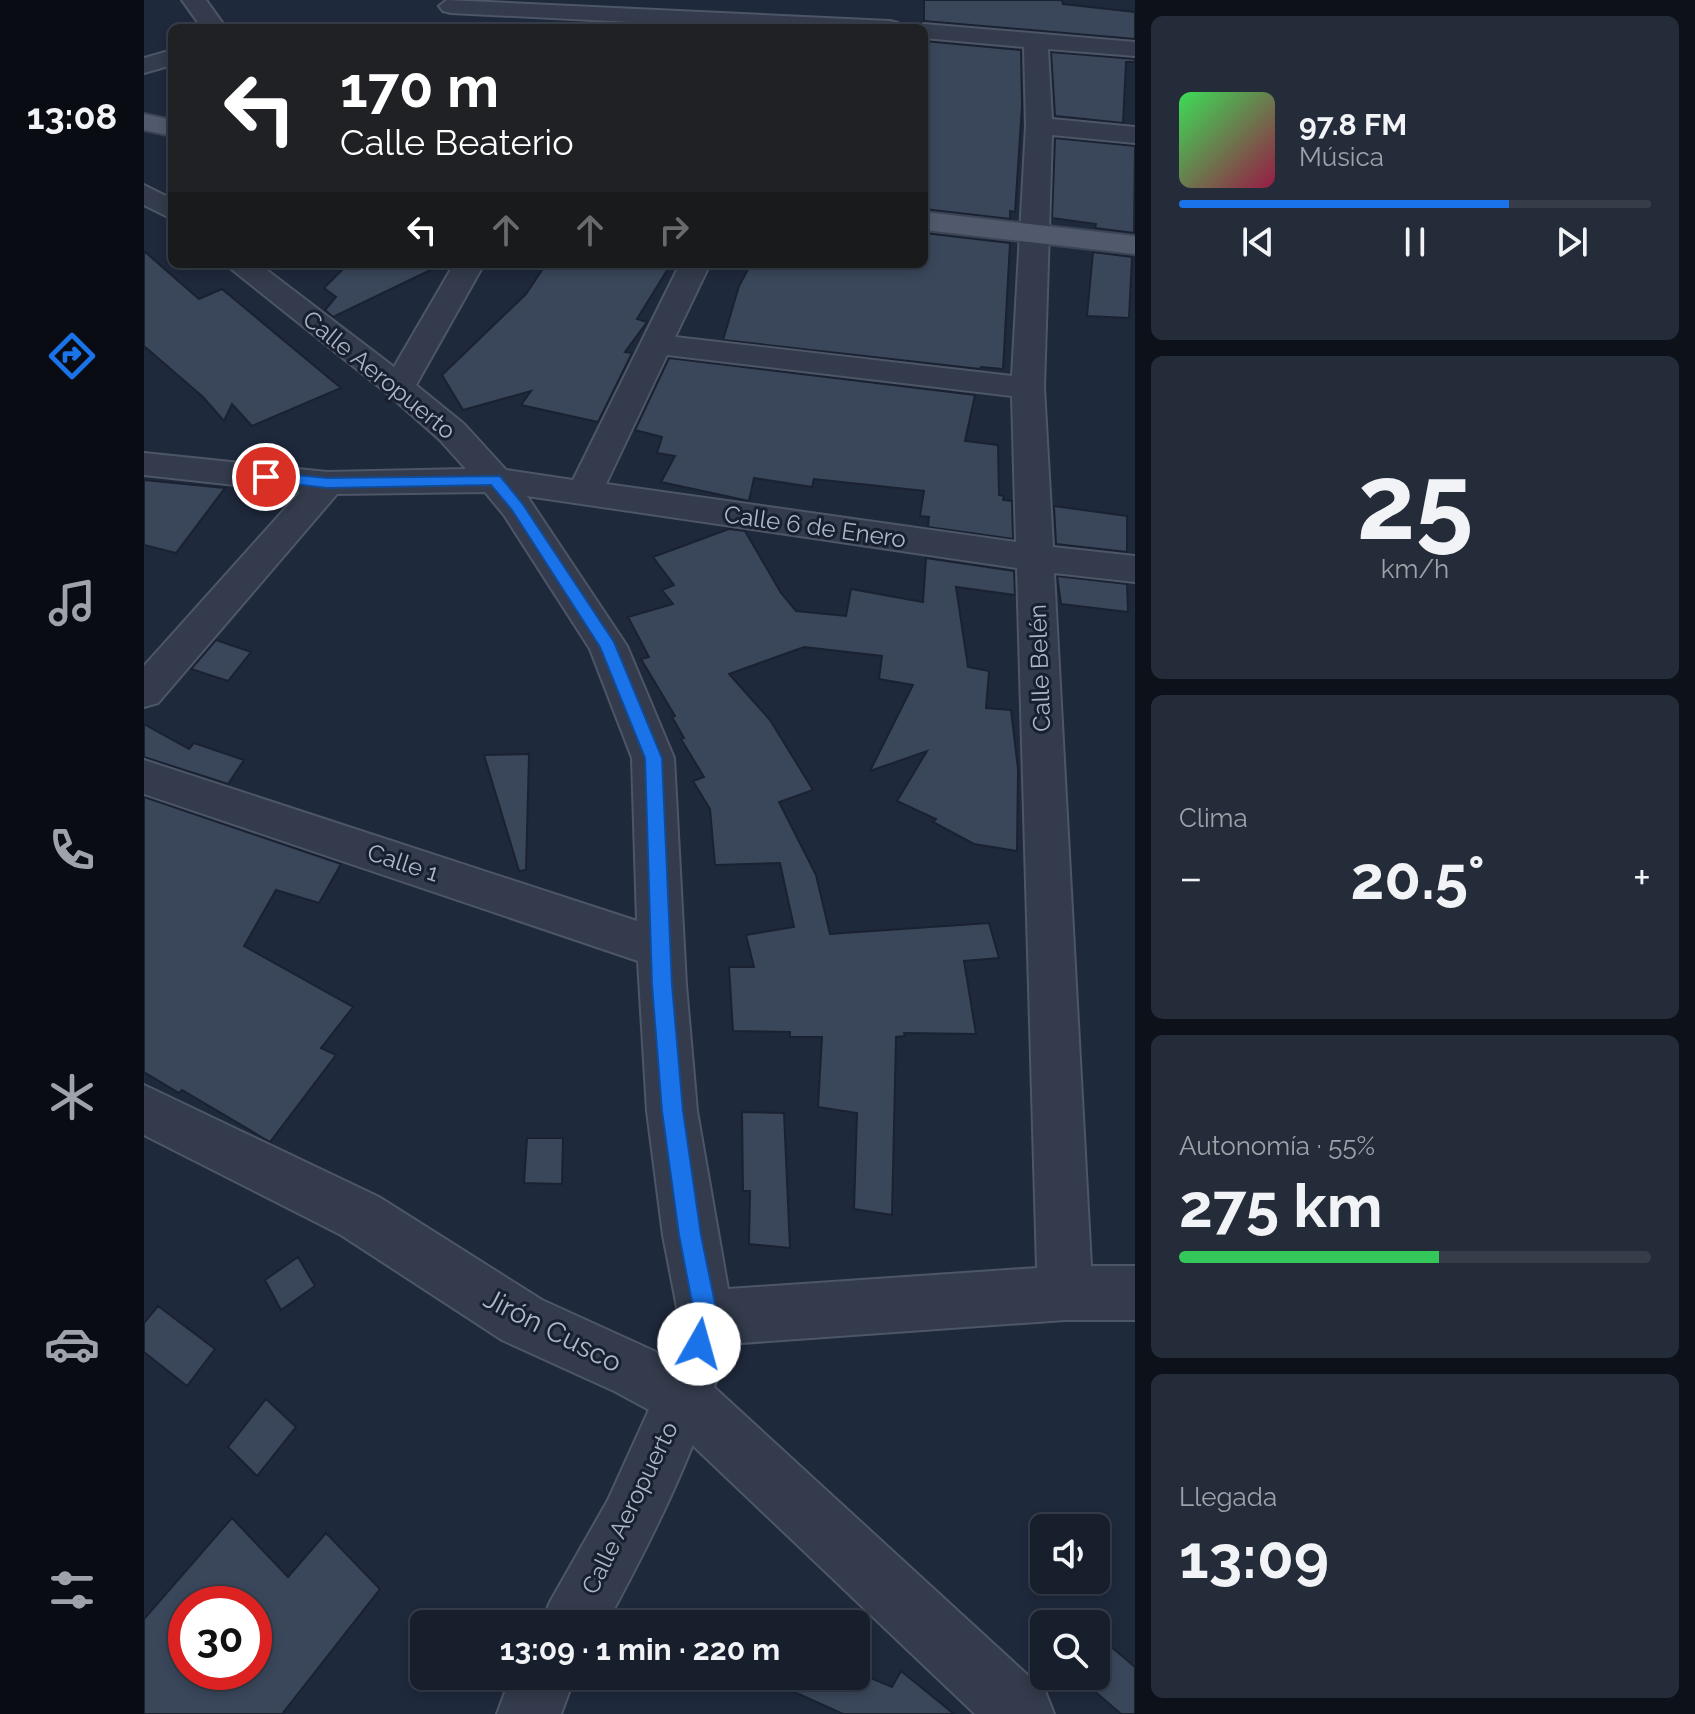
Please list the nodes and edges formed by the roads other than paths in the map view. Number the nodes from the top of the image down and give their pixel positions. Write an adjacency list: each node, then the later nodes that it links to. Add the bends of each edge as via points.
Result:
1 (194, 0): 4 (street)
2 (816, 0): 6 (street)
3 (447, 9): 5 (street)
4 (211, 24)
5 (803, 24)
6 (848, 24)
7 (928, 31): 8 (street)
8 (1036, 42): 9 (street); 13 (street, Calle Belén)
9 (1135, 49)
10 (168, 58): 11 (street)
11 (144, 66)
12 (144, 122): 14 (main road)
13 (1039, 126): 15 (street); 19 (street, Calle Belén)
14 (168, 127)
15 (1135, 135)
16 (144, 193): 17 (street)
17 (168, 208)
18 (928, 222): 19 (main road)
19 (1035, 235): 20 (main road); 26 (street, Calle Belén)
20 (1135, 245)
21 (245, 268): 25 (street, Calle Aeropuerto)
22 (467, 268): 25 (street)
23 (693, 268): 24 (street)
24 (655, 344): 26 (street); 30 (street)
25 (399, 387): 28 (street, Calle Aeropuerto, via 452,432)
26 (1028, 388): 31 (street, Calle Belén)
27 (144, 464): 29 (street, Calle 6 de Enero)
28 (495, 480): 29 (street, Calle 6 de Enero); 30 (street, Calle 6 de Enero); 35 (street, Calle Aeropuerto, via 608,646 653,758)
29 (327, 483): 33 (street)
30 (584, 494): 31 (street, Calle 6 de Enero)
31 (1036, 558): 32 (street, Calle 6 de Enero); 37 (street, Calle Belén)
32 (1135, 569)
33 (144, 692)
34 (144, 777): 35 (street, Calle 1)
35 (662, 949): 39 (street, Calle Aeropuerto, via 672,1111)
36 (144, 1109): 40 (street, Jirón Cusco, via 360,1216 522,1320)
37 (1065, 1293): 38 (street); 39 (street)
38 (1135, 1293)
39 (707, 1318): 40 (street, Calle Aeropuerto)
40 (684, 1398): 41 (street, Calle Aeropuerto, via 629,1521); 44 (street, Jirón Cusco)
41 (580, 1610)
42 (538, 1690): 43 (street)
43 (529, 1714)
44 (1022, 1714)

